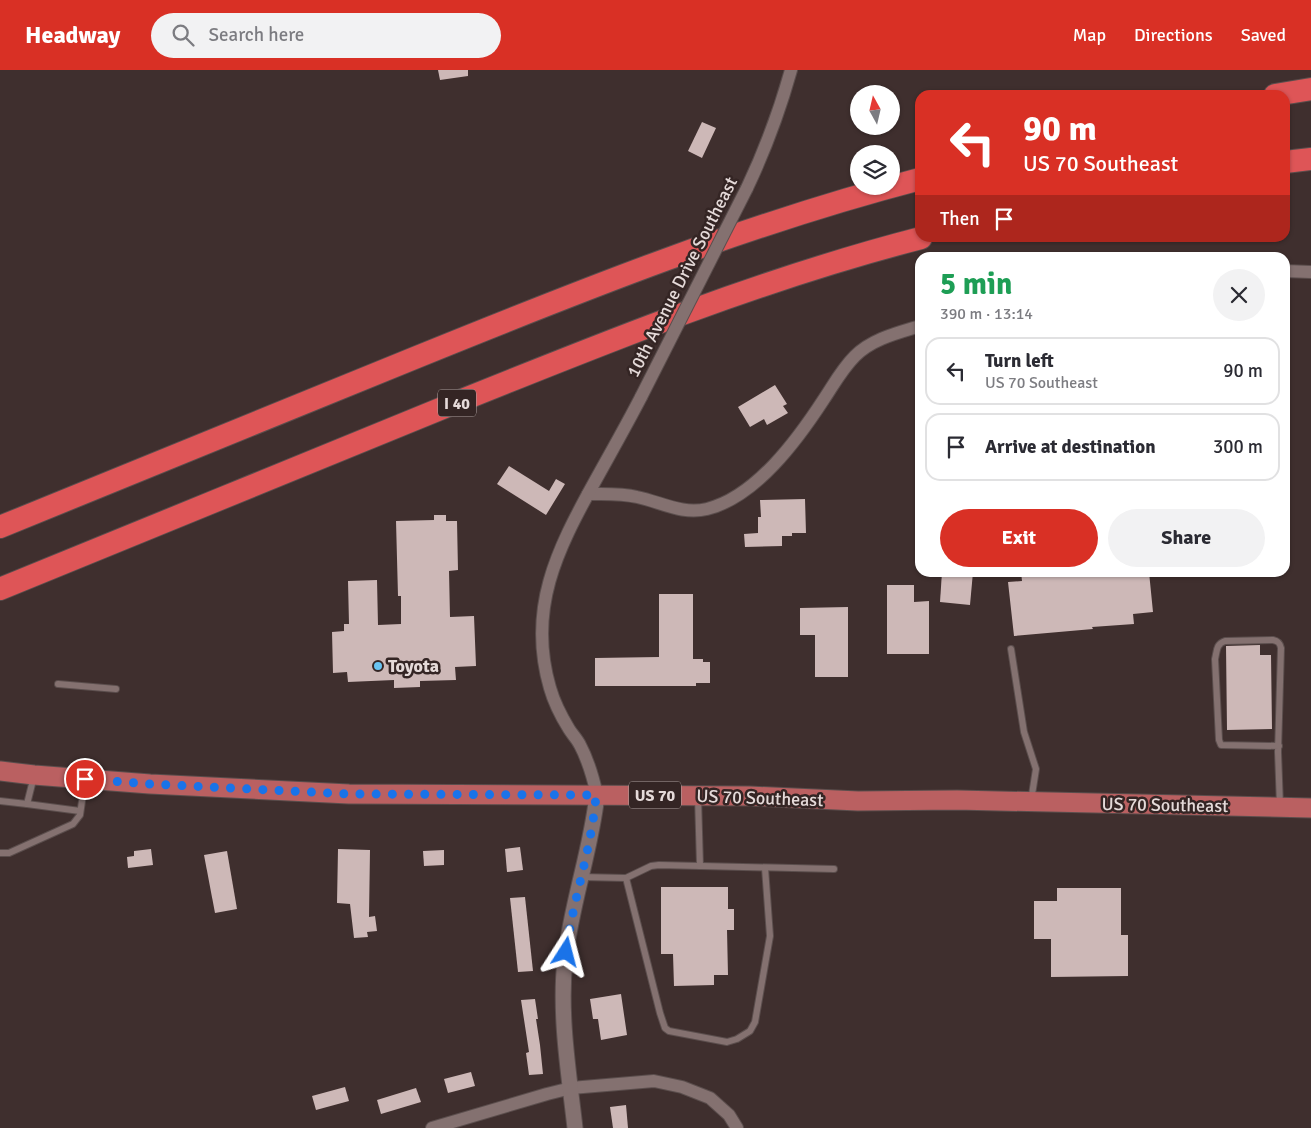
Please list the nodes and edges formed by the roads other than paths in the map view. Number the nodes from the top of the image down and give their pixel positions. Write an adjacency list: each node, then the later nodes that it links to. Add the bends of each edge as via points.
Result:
1 (791, 70): 13 (street, 10th Avenue Drive Southeast, bridge, via 777,120 747,188 642,397)
2 (1311, 89): 3 (highway)
3 (1290, 92)
4 (1311, 101): 5 (highway)
5 (1290, 104)
6 (1311, 159): 7 (highway)
7 (1290, 161)
8 (915, 180): 14 (highway, via 785,218 600,284)
9 (915, 240): 15 (highway, I 40, via 752,288 570,357)
10 (1290, 271): 11 (street)
11 (1311, 272)
12 (915, 328): 13 (street, via 880,340 856,355 774,465 754,484 722,504 687,511 635,496)
13 (588, 494): 23 (street, 10th Avenue Drive Southeast, via 565,537 551,574 544,604 542,641 551,689 586,759)
14 (0, 527)
15 (0, 589)
16 (1011, 649): 26 (lane, via 1024,732 1036,769)
17 (58, 684): 18 (lane)
18 (116, 689)
19 (1278, 746): 19 (lane, via 1281,645 1273,640 1220,643 1215,659 1220,744); 28 (lane)
20 (0, 771): 21 (main road, US 70 Southeast / US 70)
21 (34, 775): 22 (main road, US 70 Southeast / US 70); 27 (lane)
22 (85, 779): 23 (main road, US 70 Southeast / US 70, via 349,794); 30 (lane)
23 (596, 795): 24 (main road, US 70 Southeast / US 70); 35 (street, via 591,837)
24 (698, 796): 26 (main road, US 70 Southeast / US 70); 32 (lane)
25 (0, 801): 27 (lane)
26 (1031, 802): 28 (main road, US 70 Southeast / US 70)
27 (27, 804): 30 (lane)
28 (1280, 807): 29 (main road, US 70 Southeast / US 70)
29 (1311, 808)
30 (80, 811): 31 (lane, via 73,824 9,853)
31 (0, 853)
32 (700, 866): 33 (lane); 36 (lane, via 651,866)
33 (765, 868): 34 (lane); 36 (lane, via 770,936 755,1022 750,1031 727,1042 665,1028)
34 (834, 869)
35 (581, 877): 36 (lane); 37 (street, via 568,939 564,978)
36 (626, 878)
37 (571, 1088): 38 (street); 39 (street); 40 (street, via 654,1081 673,1085 710,1098 729,1115)
38 (432, 1128)
39 (575, 1128)
40 (737, 1128)

